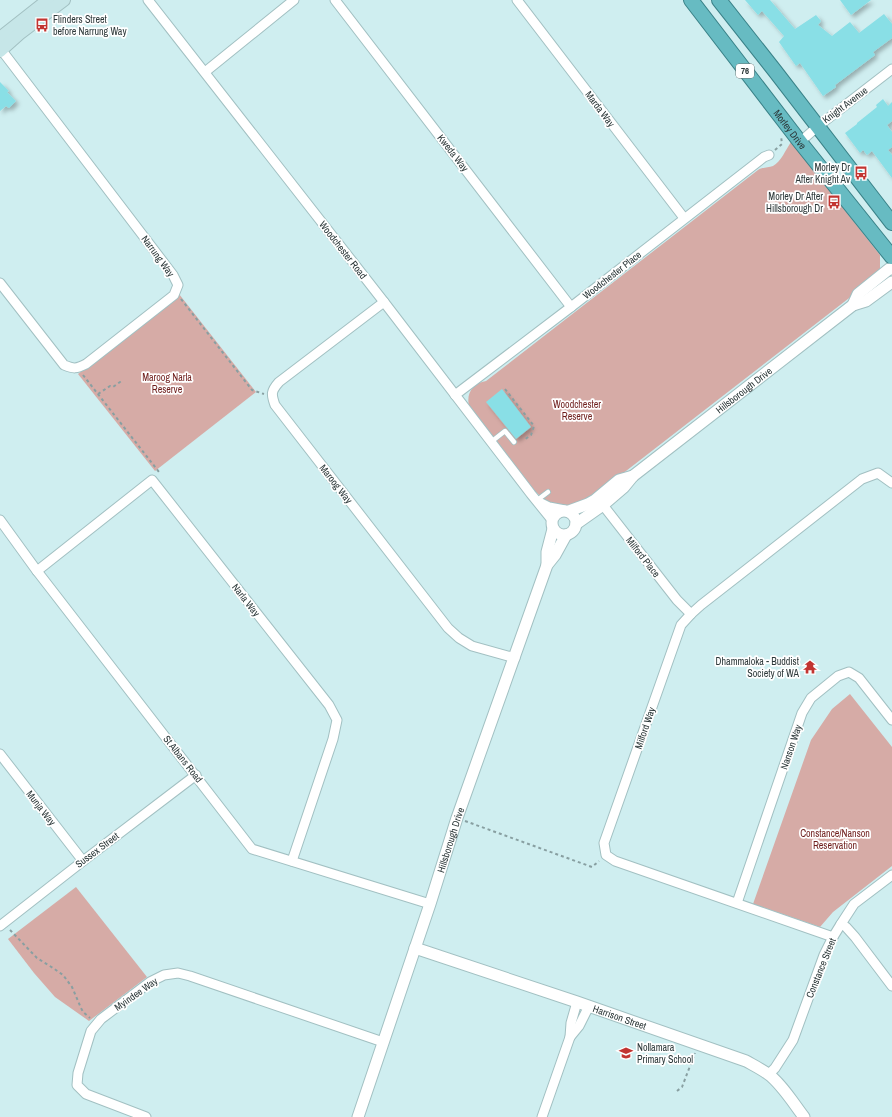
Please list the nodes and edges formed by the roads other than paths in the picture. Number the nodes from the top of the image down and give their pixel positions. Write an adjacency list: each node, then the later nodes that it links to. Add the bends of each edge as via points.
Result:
1 (48, 0): 9 (main road)
2 (64, 0): 9 (main road)
3 (148, 0): 11 (street, Woodchester Road)
4 (294, 0): 11 (street)
5 (335, 0): 23 (street, Kweda Way)
6 (517, 0): 15 (street, Marda Way)
7 (691, 0): 13 (highway, Morley Drive / 76)
8 (719, 0): 12 (highway, 76)
9 (0, 47): 20 (street, Narrung Way, via 178,285 176,292 86,364 72,368 64,365)
10 (892, 69): 12 (street, Knight Avenue)
11 (205, 72): 21 (street, Woodchester Road)
12 (817, 126): 13 (street, Knight Avenue); 16 (highway, 76)
13 (800, 142): 17 (highway, Morley Drive / 76)
14 (769, 155): 15 (street, Woodchester Place)
15 (684, 218): 23 (street, Woodchester Place)
16 (892, 223)
17 (892, 257)
18 (892, 268): 22 (street, Hillsborough Drive, via 858,294)
19 (892, 282): 22 (street, Hillsborough Drive, via 866,302)
20 (0, 283)
21 (384, 302): 24 (street, Woodchester Road); 39 (street, Maroog Way, via 279,382 273,390 272,398 448,628 472,646)
22 (853, 305): 30 (street, Hillsborough Drive, via 633,476 624,487)
23 (571, 307): 24 (street, Woodchester Place)
24 (455, 395): 25 (street, Woodchester Road)
25 (491, 442): 26 (lane, via 505,431); 29 (street, Woodchester Road)
26 (514, 442)
27 (892, 483): 38 (street, Milford Way, via 878,473 862,479)
28 (548, 492): 29 (lane)
29 (536, 501): 31 (street); 33 (street, Woodchester Road)
30 (600, 501): 31 (street, Hillsborough Drive); 34 (street, Hillsborough Drive); 38 (street, Milford Place, via 677,600)
31 (567, 511): 33 (street, via 557,513); 34 (street, via 576,518)
32 (0, 520): 37 (street, St Albans Road)
33 (553, 524): 35 (street, via 557,533); 36 (street, Hillsborough Drive)
34 (576, 524): 35 (street, via 571,533)
35 (566, 535): 36 (street, Hillsborough Drive)
36 (547, 565): 39 (street, Hillsborough Drive)
37 (37, 571): 42 (street, St Albans Road); 44 (street, Narla Way, via 152,480 329,705 337,720)
38 (691, 614): 46 (street, Milford Way, via 681,624 604,843 606,855 615,861)
39 (514, 658): 47 (street, Hillsborough Drive, via 457,818)
40 (892, 720): 46 (street, Nanson Way, via 859,678 849,672 838,676 811,698 802,713)
41 (0, 754): 43 (street, Munja Way)
42 (196, 775): 43 (street, Sussex Street); 44 (street, St Albans Road, via 252,849)
43 (83, 861): 49 (street, Sussex Street)
44 (292, 861): 47 (street, St Albans Road)
45 (892, 875): 48 (street, Constance Street, via 854,904)
46 (737, 903): 50 (street)
47 (430, 904): 51 (street, Hillsborough Drive)
48 (841, 924): 50 (street, Constance Street); 52 (street, via 855,937)
49 (2, 925)
50 (833, 936): 57 (street, Constance Street, via 793,1040)
51 (415, 948): 53 (street, Harrison Street); 56 (street, Hillsborough Drive)
52 (892, 986)
53 (577, 1002): 54 (street, Harrison Street); 55 (street)
54 (589, 1006): 55 (street); 57 (street, Harrison Street, via 746,1061)
55 (570, 1037): 60 (street)
56 (383, 1042): 58 (street, Myindee Way, via 190,976 178,973 164,975 150,982 101,1019 91,1031 78,1073 77,1085 86,1094); 59 (street, Hillsborough Drive)
57 (769, 1074): 61 (street, Harrison Street)
58 (146, 1117)
59 (358, 1117)
60 (542, 1117)
61 (804, 1117)

